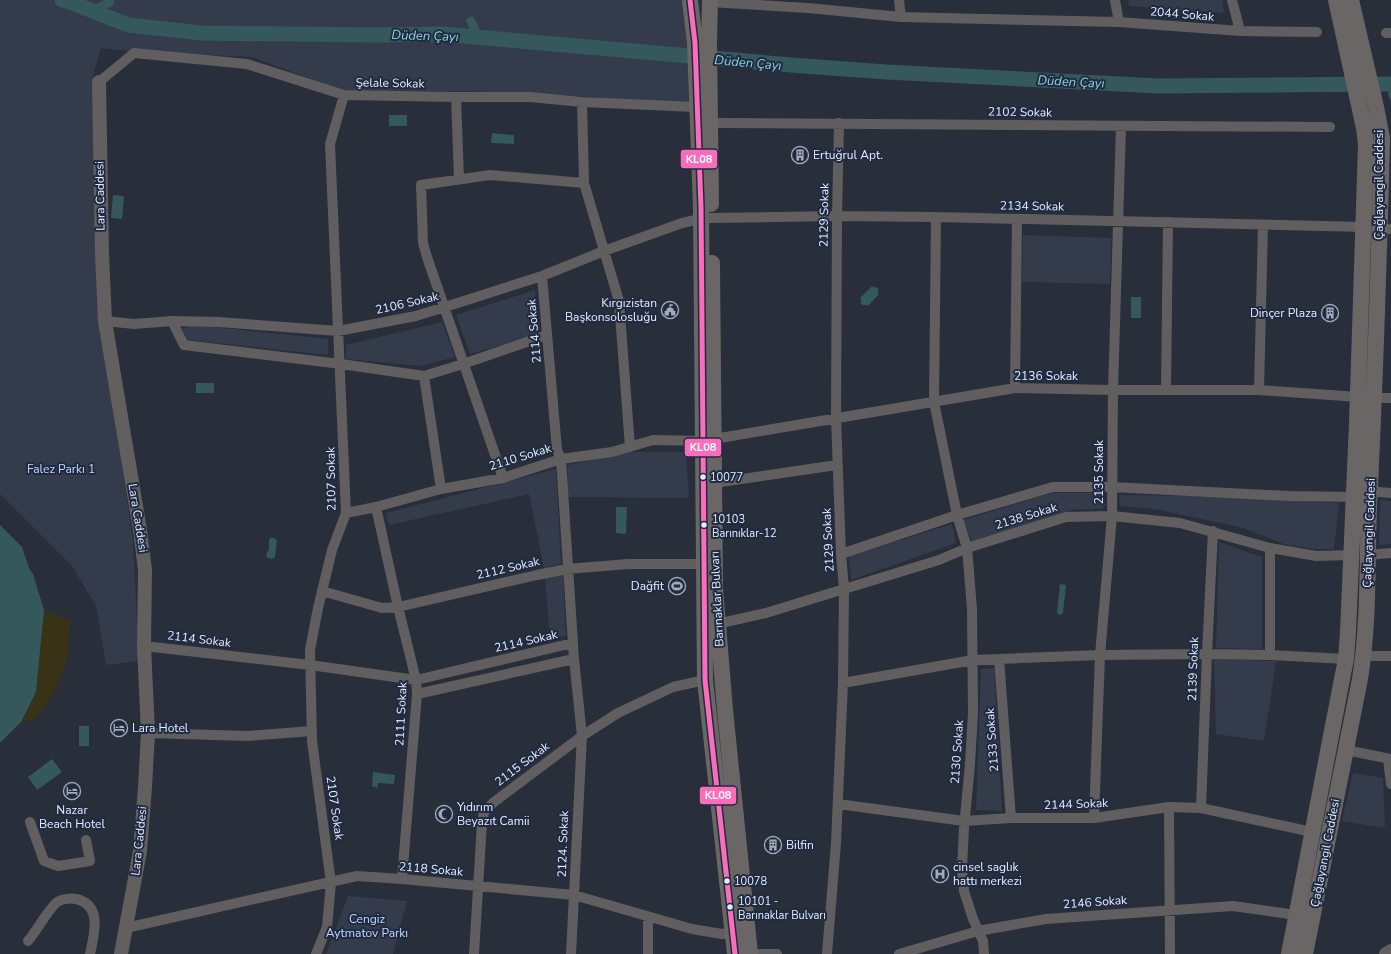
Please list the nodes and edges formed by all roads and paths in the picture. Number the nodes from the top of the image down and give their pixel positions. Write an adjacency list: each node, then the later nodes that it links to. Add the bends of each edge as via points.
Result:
1 (690, 0): 13 (main road)
2 (899, 0): 9 (street)
3 (1115, 0): 10 (street)
4 (1232, 0): 11 (street)
5 (1336, 0): 14 (main road)
6 (1350, 0): 14 (main road)
7 (710, 1): 8 (street, 2044 Sokak); 13 (main road)
8 (808, 4): 9 (street, 2044 Sokak)
9 (901, 17): 10 (street, 2044 Sokak)
10 (1119, 22): 11 (street, 2044 Sokak)
11 (1240, 31): 12 (street, 2044 Sokak)
12 (1317, 32)
13 (702, 43): 15 (main road)
14 (1355, 50): 25 (main road, Çağlayangil Caddesi); 35 (main road, Çağlayangil Caddesi, via 1360,107)
15 (703, 74): 20 (main road); 21 (main road, Barınaklar Bulvarı)
16 (99, 82): 17 (street, Şelale Sokak, via 134,53 247,64); 39 (street, Lara Caddesi)
17 (344, 95): 18 (street, Şelale Sokak); 41 (street, 2107 Sokak, via 330,144)
18 (456, 97): 19 (street, Şelale Sokak, via 530,97); 26 (street)
19 (582, 102): 20 (street, Şelale Sokak); 27 (street)
20 (696, 107): 29 (main road)
21 (710, 122): 22 (street, 2102 Sokak); 29 (main road, Barınaklar Bulvarı)
22 (839, 123): 23 (street, 2102 Sokak); 28 (street, 2129 Sokak)
23 (1121, 126): 24 (street, 2102 Sokak); 32 (street, 2135 Sokak)
24 (1330, 127)
25 (1386, 138): 35 (main road, Çağlayangil Caddesi)
26 (459, 180): 27 (street, via 490,175); 38 (street, via 421,185 423,243)
27 (584, 183): 36 (street)
28 (837, 216): 29 (street, 2134 Sokak); 30 (street, 2134 Sokak); 54 (street, 2129 Sokak)
29 (706, 218): 36 (street, 2106 Sokak, via 682,223); 55 (main road, Barınaklar Bulvarı)
30 (936, 218): 31 (street, 2134 Sokak); 53 (street, 2130 Sokak)
31 (1017, 219): 32 (street, 2134 Sokak); 46 (street)
32 (1117, 222): 33 (street, 2134 Sokak); 47 (street, 2135 Sokak)
33 (1168, 222): 34 (street, 2134 Sokak); 48 (street)
34 (1263, 225): 35 (street, 2134 Sokak); 49 (street)
35 (1378, 228): 50 (main road, Çağlayangil Caddesi); 51 (main road, Çağlayangil Caddesi)
36 (604, 251): 37 (street, 2106 Sokak); 56 (street, via 619,301)
37 (542, 276): 38 (street, 2106 Sokak); 42 (street, 2114 Sokak)
38 (445, 307): 41 (street, 2106 Sokak, via 416,316); 44 (street)
39 (105, 321): 40 (street, 2106 Sokak, via 134,324); 83 (street, Lara Caddesi, via 144,557)
40 (172, 321): 41 (street, 2106 Sokak); 43 (street, via 184,345)
41 (338, 331): 43 (street, 2107 Sokak)
42 (547, 335): 44 (street); 57 (street, 2114 Sokak, via 557,450)
43 (341, 364): 45 (street); 67 (street, 2107 Sokak)
44 (463, 364): 45 (street); 59 (street)
45 (424, 376): 62 (street)
46 (1015, 388): 47 (street, 2136 Sokak); 53 (street, 2136 Sokak)
47 (1113, 390): 48 (street, 2136 Sokak); 61 (street, 2135 Sokak)
48 (1166, 390): 49 (street, 2136 Sokak)
49 (1259, 390): 50 (street, 2136 Sokak)
50 (1358, 397): 65 (main road, Çağlayangil Caddesi)
51 (1374, 398): 52 (street); 75 (main road, Çağlayangil Caddesi)
52 (1391, 398)
53 (934, 402): 54 (street, 2136 Sokak); 68 (street, 2130 Sokak)
54 (836, 418): 55 (street, 2136 Sokak); 58 (street, 2129 Sokak)
55 (708, 440): 56 (street, 2110 Sokak, via 653,440); 60 (main road, Barınaklar Bulvarı); 76 (main road, Barınaklar Bulvarı)
56 (630, 447): 57 (street, 2110 Sokak)
57 (560, 459): 59 (street, 2110 Sokak); 77 (street, 2114 Sokak)
58 (837, 465): 60 (street); 74 (street, 2129 Sokak)
59 (503, 478): 62 (street, 2110 Sokak)
60 (714, 482): 81 (main road, Barınaklar Bulvarı)
61 (1112, 487): 65 (street, via 1289,496); 68 (street, via 1053,487); 69 (street, 2135 Sokak)
62 (441, 489): 66 (street, 2110 Sokak)
63 (1378, 492): 64 (street)
64 (1391, 493)
65 (1354, 496): 75 (main road, Çağlayangil Caddesi)
66 (376, 507): 67 (street, 2110 Sokak); 80 (street, 2111 Sokak)
67 (346, 513): 79 (street, 2107 Sokak, via 332,550)
68 (957, 515): 71 (street, 2130 Sokak); 74 (street)
69 (1112, 516): 70 (street, 2138 Sokak, via 1180,523); 71 (street, 2138 Sokak, via 1066,517); 85 (street, 2135 Sokak)
70 (1213, 531): 72 (street, 2138 Sokak); 84 (street, 2139 Sokak)
71 (967, 548): 78 (street, 2138 Sokak, via 939,560); 92 (street, 2130 Sokak)
72 (1270, 548): 75 (street, 2138 Sokak, via 1316,556); 86 (street)
73 (1391, 553): 75 (street, 2138 Sokak)
74 (841, 554): 78 (street, 2129 Sokak)
75 (1359, 555): 87 (main road, Çağlayangil Caddesi); 91 (main road, Çağlayangil Caddesi)
76 (704, 564): 77 (street, 2112 Sokak, via 628,564); 95 (main road, Barınaklar Bulvarı)
77 (567, 569): 80 (street, 2112 Sokak); 82 (street, 2114 Sokak)
78 (844, 589): 81 (street, 2138 Sokak, via 766,613); 96 (street, 2129 Sokak)
79 (322, 591): 80 (street, 2112 Sokak, via 382,608); 93 (street, 2107 Sokak, via 310,650)
80 (398, 608): 94 (street, 2111 Sokak)
81 (717, 624): 133 (main road, Barınaklar Bulvarı)
82 (573, 643): 89 (street, 2124. Sokak); 94 (street, 2114 Sokak)
83 (144, 646): 93 (street, 2114 Sokak); 99 (street, Lara Caddesi)
84 (1207, 654): 85 (street); 86 (street); 106 (street, 2139 Sokak)
85 (1100, 655): 90 (street); 108 (street, 2135 Sokak)
86 (1270, 655): 91 (street)
87 (1364, 656): 88 (street); 101 (main road, Çağlayangil Caddesi)
88 (1391, 656)
89 (574, 659): 97 (street); 100 (street, 2124. Sokak)
90 (999, 659): 92 (street); 107 (street, 2133 Sokak)
91 (1346, 659): 111 (main road, Çağlayangil Caddesi)
92 (973, 660): 96 (street); 109 (street, 2130 Sokak, via 973,713)
93 (310, 665): 94 (street, 2114 Sokak); 98 (street, 2107 Sokak)
94 (416, 680): 97 (street, 2111 Sokak)
95 (705, 680): 100 (street, 2115 Sokak, via 673,687 618,713); 122 (main road, Barınaklar Bulvarı)
96 (843, 683): 104 (street, 2129 Sokak)
97 (417, 694): 113 (street, 2111 Sokak)
98 (312, 731): 99 (street, via 248,736); 114 (street, 2107 Sokak)
99 (148, 733): 120 (street, Lara Caddesi, via 140,851)
100 (582, 736): 115 (street, 2115 Sokak, via 500,797 484,812); 116 (street, 2124. Sokak)
101 (1346, 750): 102 (street); 124 (main road, Çağlayangil Caddesi)
102 (1390, 759): 103 (street)
103 (1391, 784)
104 (838, 804): 109 (street, 2144 Sokak); 136 (street, 2129 Sokak)
105 (1169, 807): 106 (street, 2144 Sokak); 108 (street, 2144 Sokak); 117 (street)
106 (1201, 808): 111 (street, 2144 Sokak)
107 (1011, 818): 108 (street, 2144 Sokak); 109 (street, 2144 Sokak)
108 (1094, 818)
109 (964, 821): 121 (street, 2130 Sokak, via 964,891)
110 (30, 822): 112 (street, via 44,861 58,866 90,861)
111 (1312, 832): 118 (main road, Çağlayangil Caddesi)
112 (86, 840)
113 (402, 879): 114 (street, 2118 Sokak, via 357,876); 115 (street, 2118 Sokak)
114 (331, 883): 120 (street, 2118 Sokak); 128 (street, 2107 Sokak, via 327,927)
115 (479, 886): 116 (street, 2118 Sokak); 129 (street, 2115 Sokak)
116 (574, 895): 119 (street, 2118 Sokak); 130 (street, 2124. Sokak)
117 (1169, 909): 118 (street, 2146 Sokak, via 1233,906); 121 (street, 2146 Sokak, via 1046,919); 139 (street)
118 (1296, 914): 140 (main road, Çağlayangil Caddesi)
119 (648, 916): 122 (street, 2118 Sokak, via 692,929 722,934); 131 (street)
120 (126, 928): 127 (street, Lara Caddesi)
121 (978, 931): 137 (street, 2146 Sokak); 138 (street, 2130 Sokak)
122 (733, 932): 132 (main road, Barınaklar Bulvarı)
123 (28, 941): 126 (street, via 57,902 71,898 84,901 92,910 96,926)
124 (1306, 951)
125 (1391, 951): 141 (street)
126 (90, 954)
127 (121, 954)
128 (316, 954)
129 (474, 954)
130 (572, 954)
131 (648, 954)
132 (735, 954)
133 (750, 954)
134 (757, 954): 135 (street)
135 (777, 954)
136 (827, 954)
137 (899, 954)
138 (984, 954)
139 (1170, 954)
140 (1289, 954)
141 (1386, 954)

